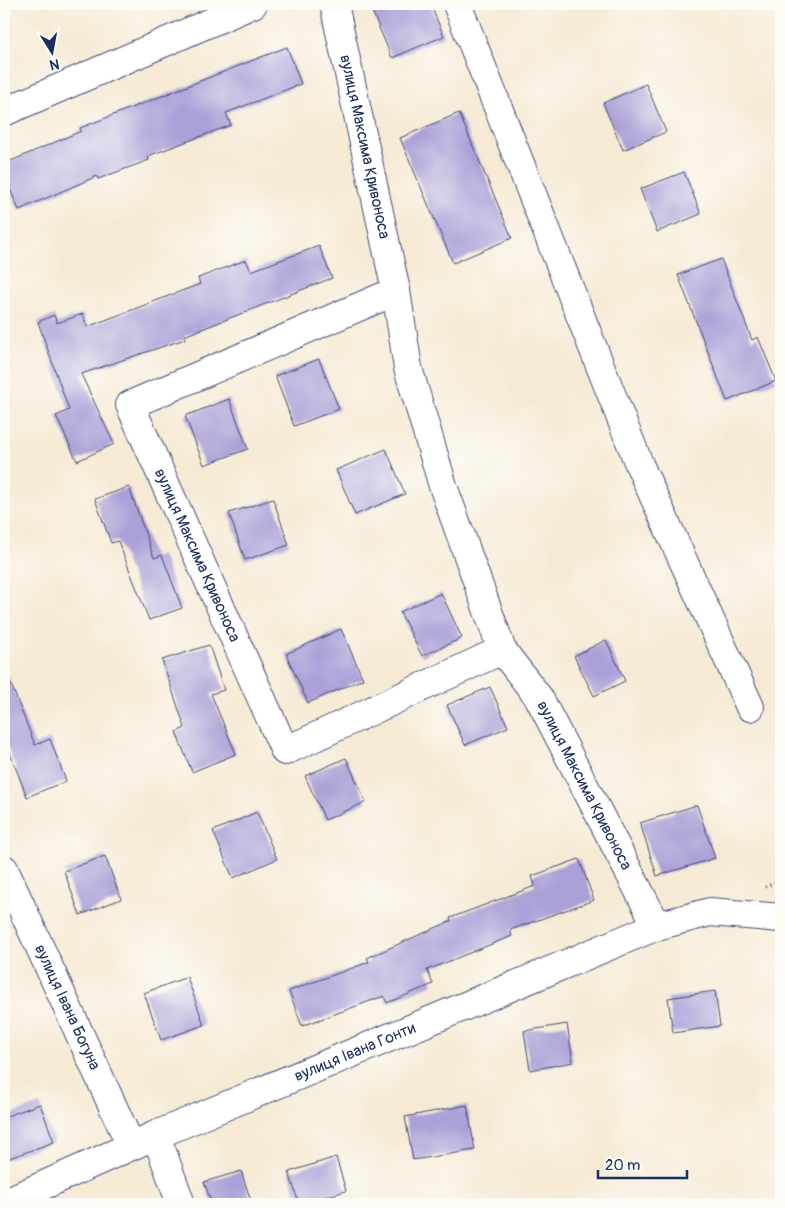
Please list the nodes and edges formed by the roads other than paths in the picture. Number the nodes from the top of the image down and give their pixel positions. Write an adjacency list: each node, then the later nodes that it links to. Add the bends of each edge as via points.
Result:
1 (252, 4): 4 (street)
2 (334, 4): 5 (street, вулиця Максима Кривоноса)
3 (457, 4): 7 (street, via 638,464)
4 (4, 112)
5 (396, 291): 6 (street, вулиця Максима Кривоноса, via 410,377 443,486); 6 (street, вулиця Максима Кривоноса, via 130,405 285,750)
6 (502, 650): 10 (street, вулиця Максима Кривоноса, via 539,698)
7 (750, 707)
8 (4, 869): 12 (street, вулиця Івана Богуна)
9 (781, 918): 10 (street, вулиця Івана Гонти, via 710,912)
10 (657, 926): 11 (street, вулиця Івана Гонти)
11 (156, 1135): 12 (street, вулиця Івана Гонти); 14 (street)
12 (131, 1146): 13 (street, вулиця Івана Гонти)
13 (4, 1203)
14 (181, 1204)

